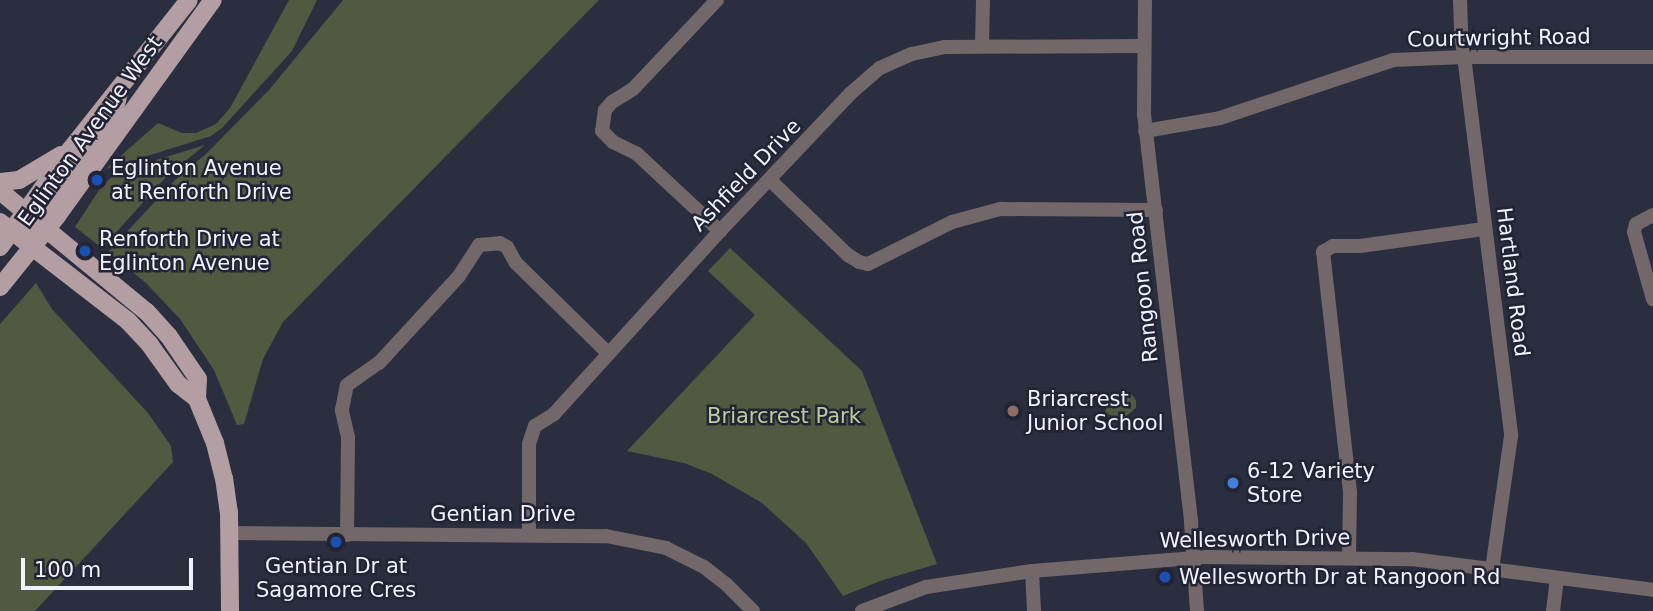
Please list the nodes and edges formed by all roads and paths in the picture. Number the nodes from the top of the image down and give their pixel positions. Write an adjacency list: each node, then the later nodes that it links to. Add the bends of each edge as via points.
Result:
1 (189, 0): 11 (main road, Eglinton Avenue West, via 120,87)
2 (213, 0): 11 (main road, Eglinton Avenue West, via 164,67)
3 (717, 0): 21 (street, via 633,89 612,102 602,131 636,153)
4 (983, 0): 7 (street)
5 (1145, 0): 8 (street, Rangoon Road)
6 (1460, 0): 9 (street, Hartland Road)
7 (982, 45): 8 (street, Ashfield Drive); 15 (street, Ashfield Drive, via 926,50 880,68 851,93)
8 (1144, 46): 12 (street, Rangoon Road)
9 (1465, 57): 10 (street, Courtwright Road); 12 (street, Courtwright Road, via 1381,62 1220,118); 20 (street, Hartland Road)
10 (1653, 57)
11 (118, 110): 13 (main road, Eglinton Avenue West); 19 (main road, Eglinton Avenue West)
12 (1145, 131): 17 (street, Rangoon Road)
13 (70, 149): 14 (main road, via 19,180); 19 (main road, Eglinton Avenue West)
14 (0, 181)
15 (771, 181): 17 (street, via 848,255 868,264 952,222 1000,209); 21 (street, Ashfield Drive)
16 (0, 191): 19 (main road)
17 (1156, 211): 32 (street, Rangoon Road)
18 (1653, 215): 25 (street, via 1643,218 1633,232)
19 (38, 220): 22 (main road, Eglinton Avenue West); 22 (main road, Eglinton Avenue West); 27 (main road, via 169,334 198,379)
20 (1484, 229): 31 (street, via 1333,246 1324,252 1350,492); 33 (street, Hartland Road, via 1511,436)
21 (720, 231): 26 (street, Ashfield Drive)
22 (17, 236): 23 (main road, Eglinton Avenue West); 24 (main road, Eglinton Avenue West); 27 (main road, via 128,321 178,384)
23 (0, 247)
24 (0, 287)
25 (1653, 299)
26 (608, 352): 29 (street, Ashfield Drive, via 530,435); 30 (street, via 516,263 508,247 479,245 459,276 379,363 348,385 342,410 348,438)
27 (197, 399): 28 (main road, via 221,464)
28 (229, 533): 30 (street, Gentian Drive); 37 (main road)
29 (529, 534): 30 (street, Gentian Drive); 38 (street, Gentian Drive, via 606,536 666,548 716,575)
30 (346, 535)
31 (1349, 557): 32 (street, Wellesworth Drive); 33 (street, Wellesworth Drive, via 1412,559)
32 (1194, 558): 34 (street, Wellesworth Drive); 41 (street, Rangoon Road)
33 (1492, 570): 35 (street, Wellesworth Drive)
34 (1032, 571): 39 (street, Wellesworth Drive, via 926,587); 40 (street)
35 (1558, 579): 36 (street, Wellesworth Drive); 42 (street)
36 (1653, 590)
37 (230, 611)
38 (753, 611)
39 (862, 611)
40 (1034, 611)
41 (1197, 611)
42 (1553, 611)

